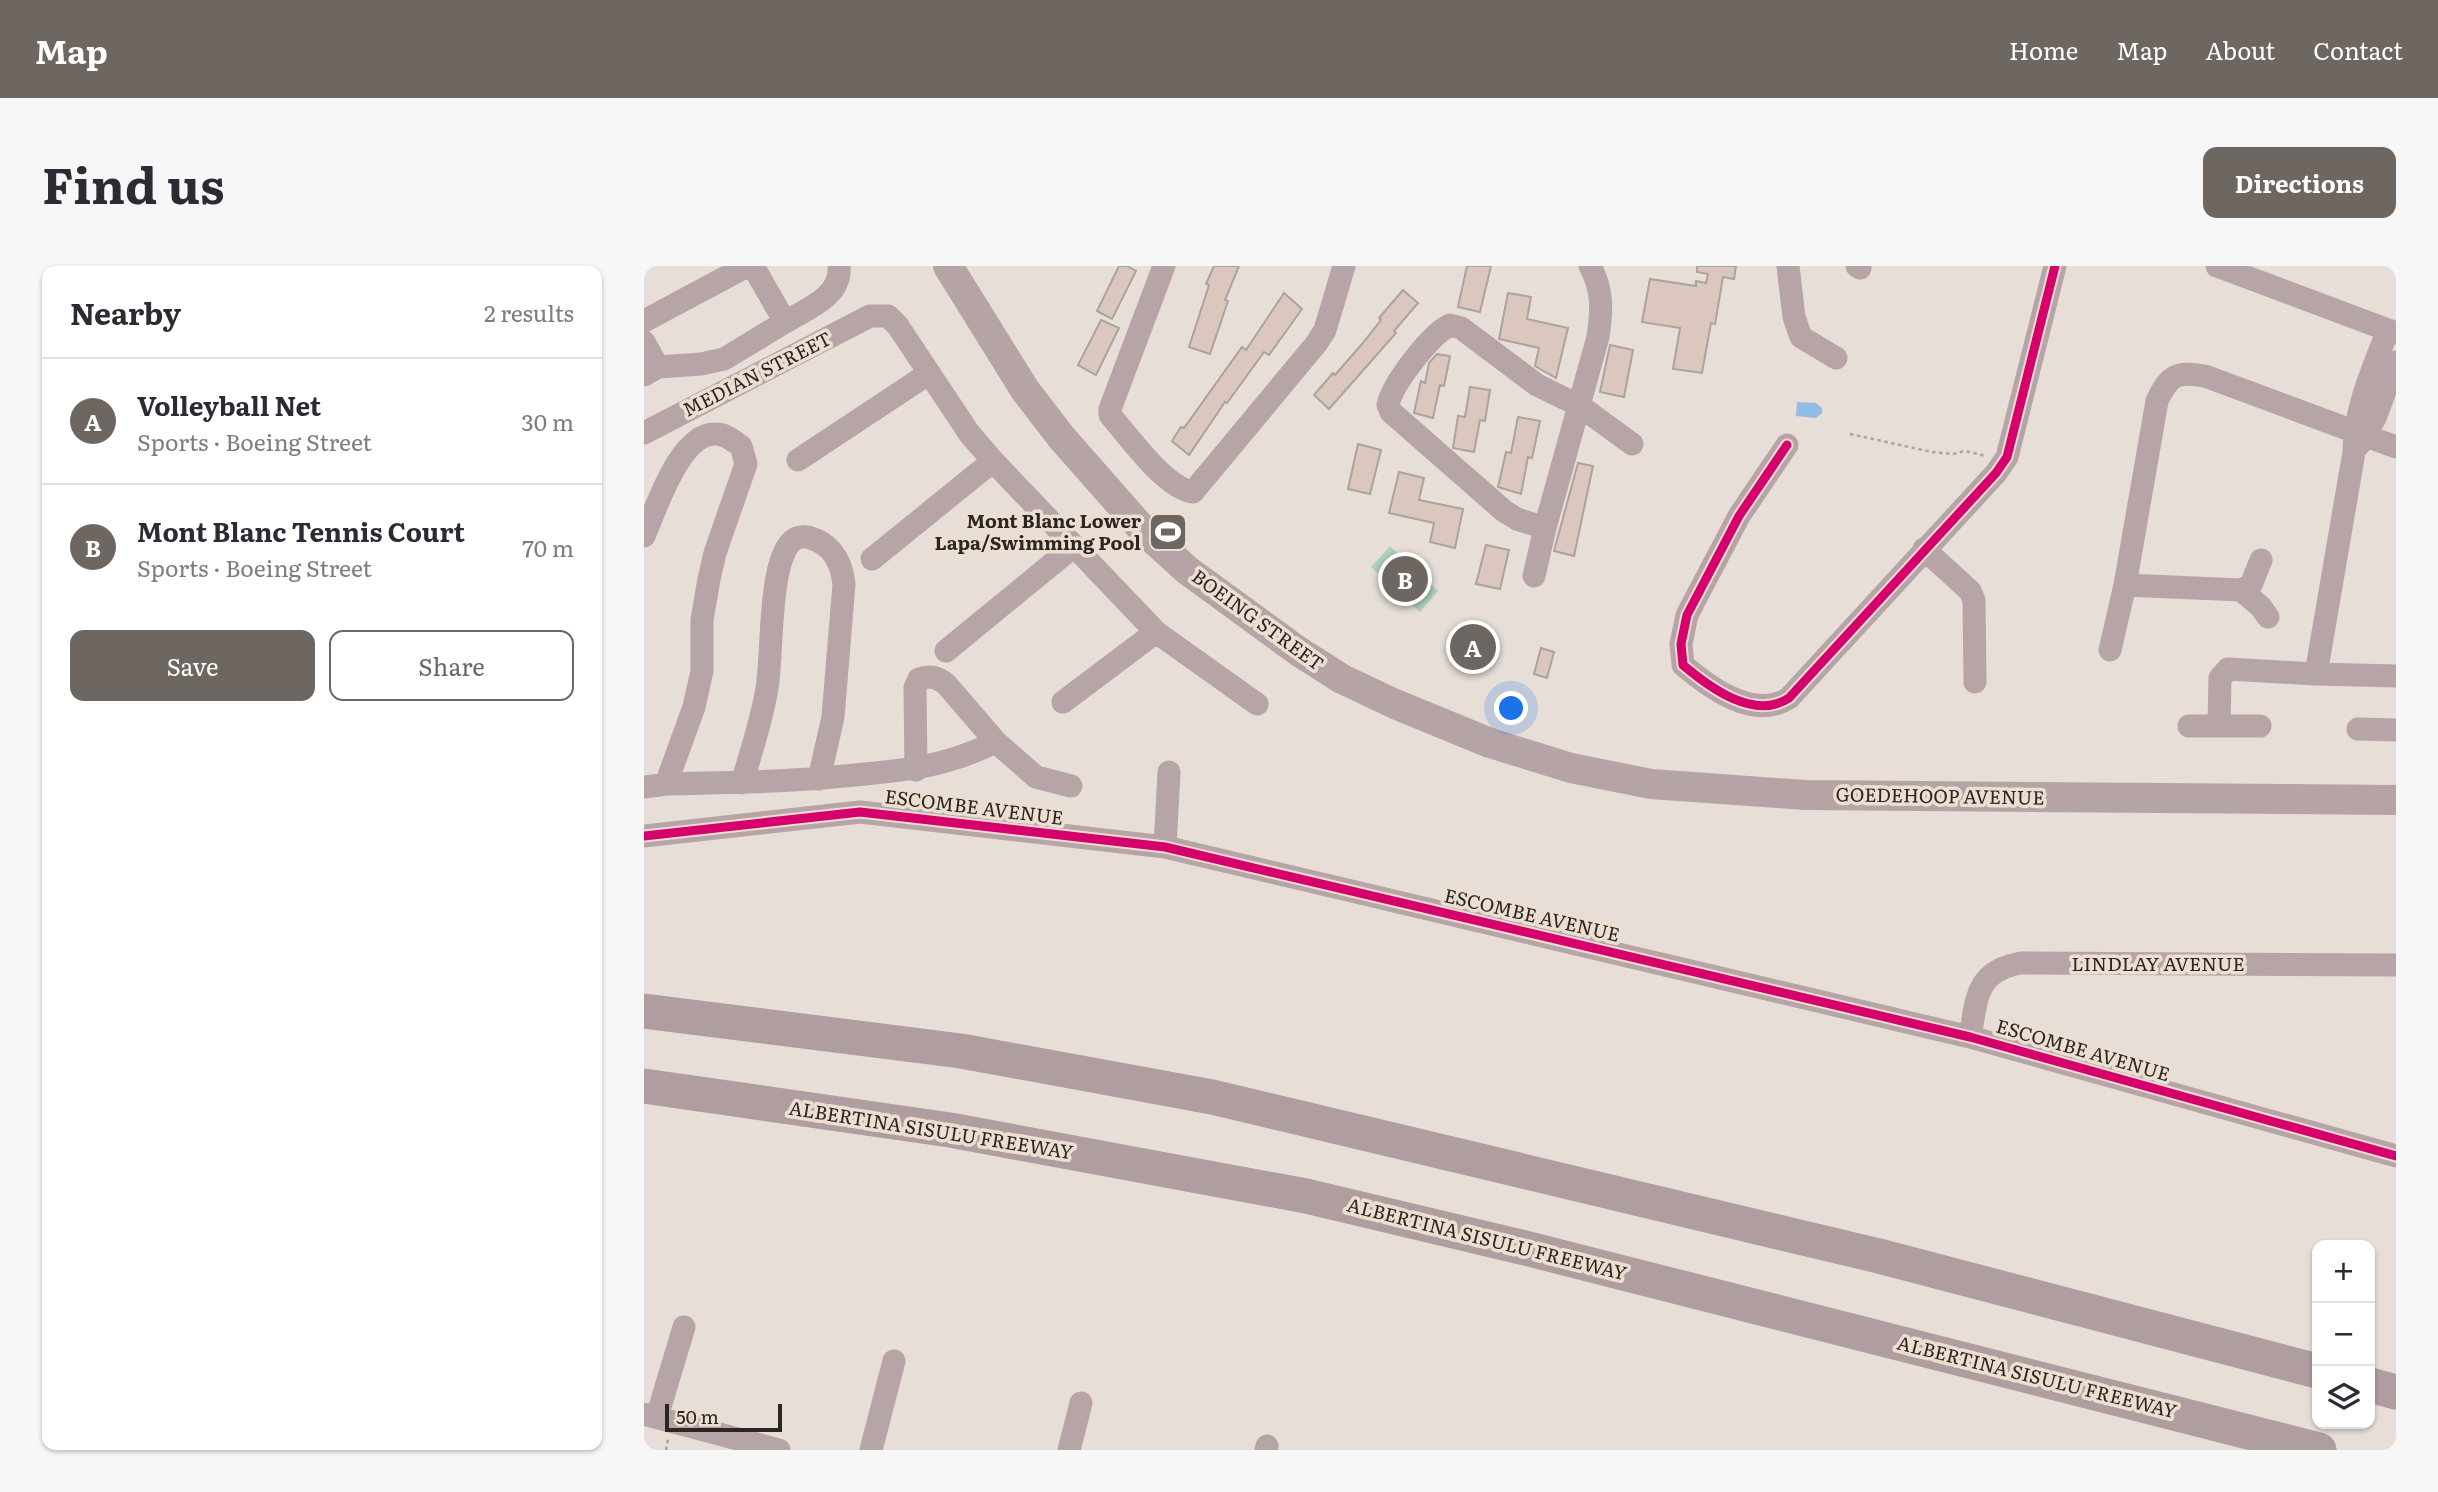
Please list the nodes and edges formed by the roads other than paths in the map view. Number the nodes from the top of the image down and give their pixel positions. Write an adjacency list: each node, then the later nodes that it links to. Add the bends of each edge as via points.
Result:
1 (747, 266): 11 (street)
2 (753, 266): 12 (street)
3 (839, 266): 12 (street, via 834,288 826,298)
4 (948, 266): 51 (main road, BOEING STREET, via 1025,390 1062,438 1143,530 1187,569 1342,679)
5 (1164, 266): 6 (street, via 1110,415 1159,470 1183,490 1193,492 1316,344 1325,330)
6 (1344, 266)
7 (1590, 266): 19 (street, via 1602,307)
8 (1788, 266): 15 (street, via 1801,337)
9 (2055, 266): 30 (street, via 2007,457)
10 (2217, 266): 13 (street)
11 (644, 321)
12 (785, 322): 17 (street, via 724,359)
13 (2392, 331): 21 (street)
14 (644, 342): 17 (street)
15 (1836, 358)
16 (2396, 362): 21 (street, via 2375,418)
17 (651, 371)
18 (929, 374): 20 (street, MEDIAN STREET, via 894,320 880,314 870,316); 25 (street); 26 (street)
19 (1580, 406): 22 (street); 27 (street); 27 (street, via 1537,385 1461,328 1450,325 1435,336 1390,398 1391,412 1504,511)
20 (644, 433)
21 (2358, 440): 24 (street); 34 (street, via 2205,376 2179,374 2165,384 2157,401); 40 (street)
22 (1632, 444)
23 (1787, 446): 30 (street, via 1739,516 1687,615 1681,644 1683,665 1708,686 1759,705 1789,698)
24 (2396, 447)
25 (798, 460)
26 (993, 461): 29 (street); 31 (street)
27 (1545, 528): 33 (street)
28 (644, 536): 56 (street, via 673,470 688,449 717,434 741,446 746,464 709,579 702,620 702,671 694,707)
29 (1074, 546): 37 (street); 39 (street)
30 (1924, 550): 42 (street, via 1970,591 1974,600)
31 (872, 559)
32 (2261, 560): 35 (street, via 2251,585)
33 (1534, 576)
34 (2125, 585): 35 (street); 38 (street)
35 (2241, 590): 36 (street)
36 (2268, 617)
37 (1156, 632): 43 (street); 44 (street)
38 (2110, 650)
39 (946, 651)
40 (2316, 674): 41 (street); 46 (street, via 2228,669 2220,678)
41 (2396, 676)
42 (1975, 682)
43 (1063, 702)
44 (1257, 704)
45 (2189, 726): 46 (street)
46 (2219, 726): 47 (street)
47 (2260, 726)
48 (2358, 729): 49 (street)
49 (2396, 730)
50 (996, 742): 52 (street); 52 (street, via 946,684 927,676 919,679 915,688); 57 (street, via 1035,777)
51 (1490, 743): 58 (main road, GOEDEHOOP AVENUE, via 1572,768 1651,784 1805,795)
52 (916, 770): 54 (street)
53 (1169, 772): 60 (street)
54 (819, 779): 55 (street); 55 (street, via 833,717 844,584 833,552 819,541 797,537 778,568 767,687)
55 (742, 783): 56 (street)
56 (655, 786)
57 (1071, 786)
58 (2396, 800)
59 (644, 836): 60 (street, ESCOMBE AVENUE, via 860,812)
60 (1165, 847): 63 (street, ESCOMBE AVENUE)
61 (2396, 965): 63 (street, LINDLAY AVENUE, via 2008,965 1988,976 1979,989)
62 (644, 1011): 68 (highway, via 961,1051 1212,1097 1879,1256)
63 (1970, 1037): 65 (street, ESCOMBE AVENUE)
64 (644, 1086): 76 (highway, ALBERTINA SISULU FREEWAY, via 950,1130 1306,1196 1529,1248)
65 (2396, 1156)
66 (684, 1327): 72 (street)
67 (894, 1361): 74 (street)
68 (2312, 1370)
69 (2375, 1386): 70 (highway)
70 (2396, 1392)
71 (1081, 1404): 75 (street)
72 (650, 1415): 73 (street)
73 (779, 1450)
74 (871, 1450)
75 (1069, 1450)
76 (2319, 1450)

